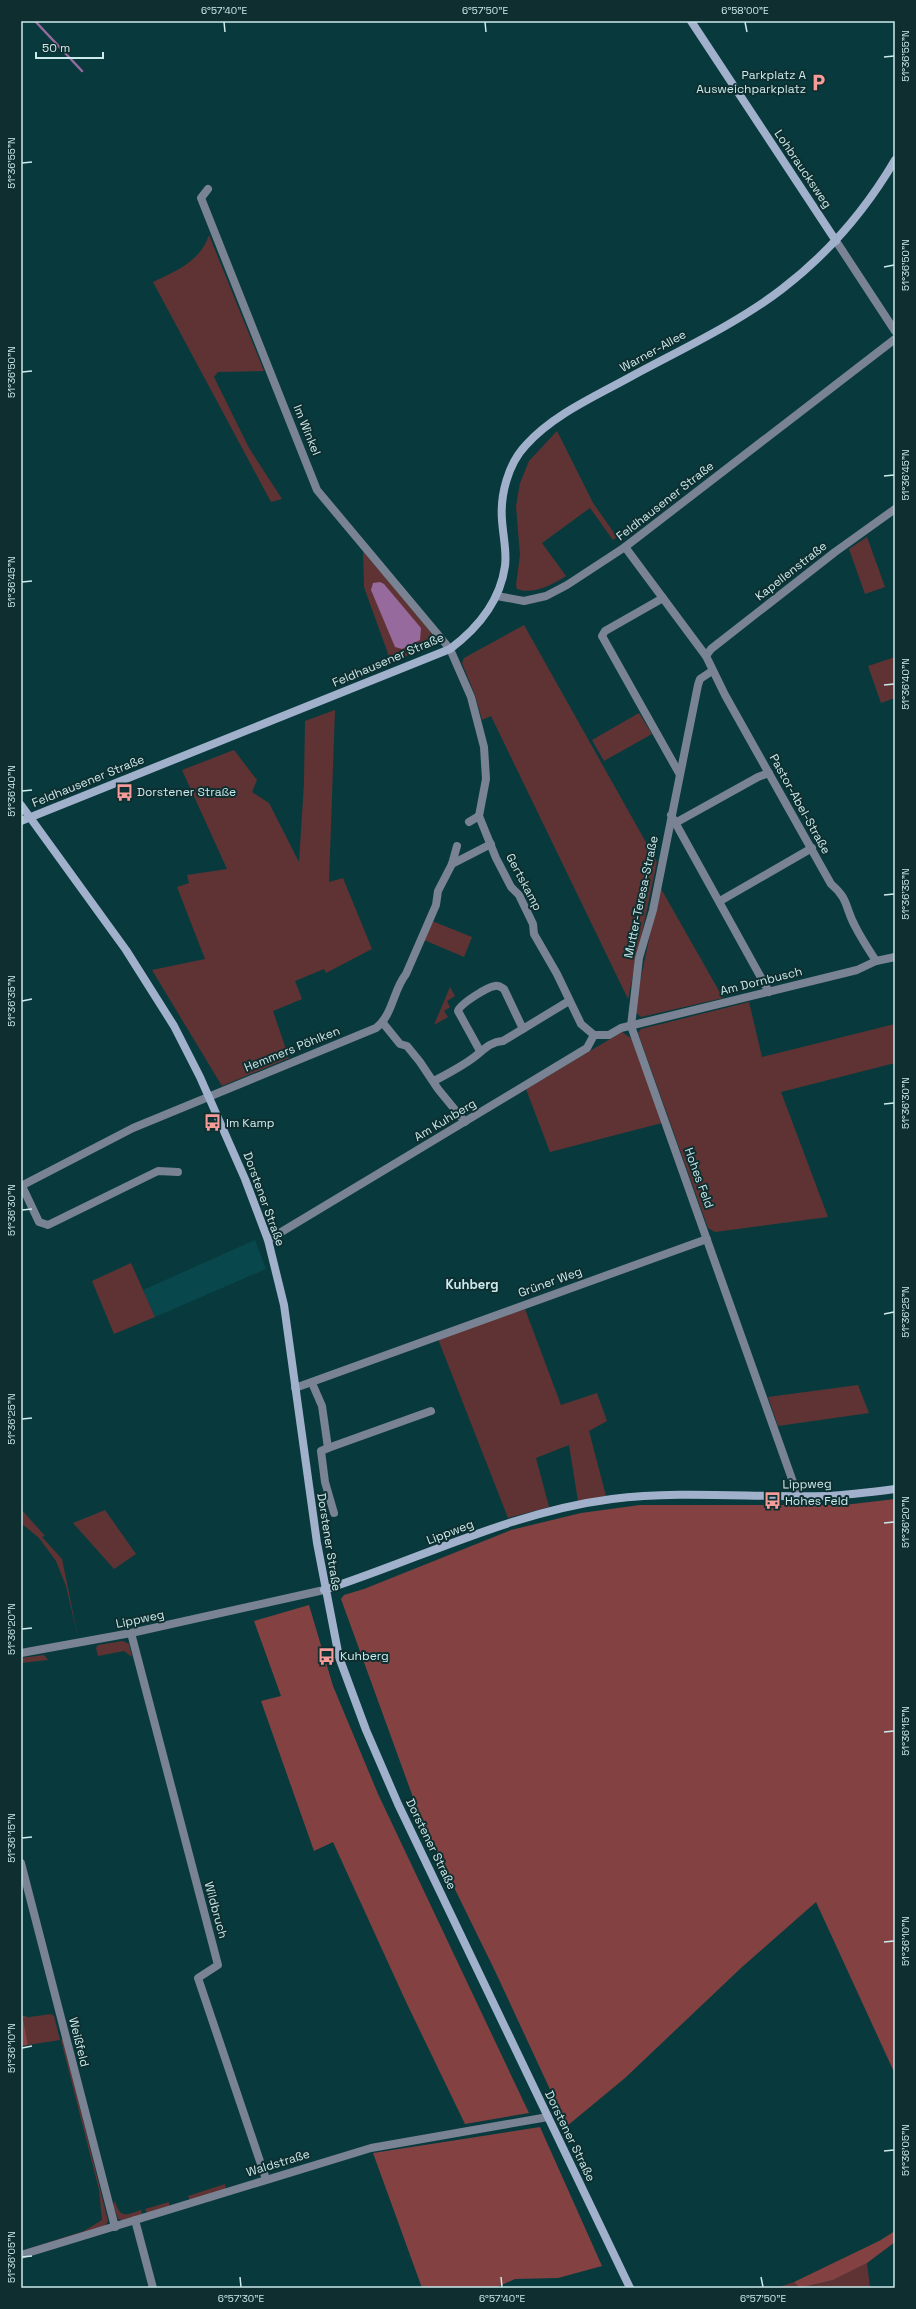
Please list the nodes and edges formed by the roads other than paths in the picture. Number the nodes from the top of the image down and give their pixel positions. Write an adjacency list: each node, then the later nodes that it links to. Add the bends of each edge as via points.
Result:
1 (691, 21): 4 (street, Lohbraucksweg)
2 (895, 160): 4 (street, Warner-Allee, via 868,203)
3 (208, 189): 11 (street, Im Winkel, via 202,198 317,490)
4 (836, 241): 5 (street, Lohbraucksweg); 9 (street, Warner-Allee, via 780,291 554,420 524,446 508,476 504,492 502,512 505,567)
5 (895, 330)
6 (895, 339): 8 (street, Feldhausener Straße)
7 (895, 509): 12 (street, Kapellenstraße, via 711,649)
8 (625, 547): 9 (street, Feldhausener Straße, via 546,596 524,601); 10 (street)
9 (496, 596): 11 (street, Feldhausener Straße, via 478,626)
10 (663, 598): 12 (street); 14 (street, via 606,631 602,636)
11 (450, 649): 18 (street, via 471,697 484,747 486,774); 19 (street, Feldhausener Straße)
12 (706, 656): 13 (street, Pastor-Abel-Straße)
13 (712, 671): 14 (street, Mutter-Teresa-Straße, via 700,679 698,685); 15 (street, Pastor-Abel-Straße)
14 (679, 773): 17 (street, Mutter-Teresa-Straße)
15 (769, 773): 22 (street); 25 (street, Pastor-Abel-Straße)
16 (21, 805): 19 (street, Dorstener Straße)
17 (671, 815): 22 (street); 33 (street, Mutter-Teresa-Straße, via 653,910 639,958)
18 (479, 816): 21 (street); 23 (street, Gertskamp)
19 (30, 818): 20 (street, Feldhausener Straße); 38 (street, Dorstener Straße, via 126,950 174,1026)
20 (21, 821)
21 (468, 822)
22 (677, 822): 27 (street)
23 (491, 844): 26 (street); 31 (street, Gertskamp, via 511,887 533,924 534,934)
24 (457, 846): 26 (street)
25 (812, 848): 27 (street); 29 (street, Pastor-Abel-Straße, via 830,884 840,892 851,912 854,924)
26 (452, 864): 32 (street, via 438,891 436,905)
27 (720, 901): 30 (street)
28 (895, 957): 29 (street, Am Dornbusch)
29 (876, 961): 30 (street, Am Dornbusch, via 857,970)
30 (769, 992): 33 (street, Am Dornbusch)
31 (569, 1001): 34 (street); 35 (street, Gertskamp, via 582,1027)
32 (383, 1023): 37 (street, via 400,1044 407,1046); 38 (street, Hemmers Pöhlken)
33 (631, 1026): 35 (street, via 606,1036); 42 (street, Hohes Feld)
34 (523, 1029): 36 (street); 36 (street, via 504,989 492,987 461,1005 458,1011)
35 (594, 1035): 39 (street, Am Kuhberg, via 587,1048)
36 (480, 1050): 37 (street, via 475,1057)
37 (434, 1081): 39 (street)
38 (210, 1097): 41 (street, via 133,1128); 43 (street, Dorstener Straße)
39 (465, 1122): 43 (street, Am Kuhberg)
40 (178, 1172): 41 (street, via 158,1171 48,1225 39,1222)
41 (22, 1186)
42 (707, 1239): 44 (street, Grüner Weg); 49 (street, Hohes Feld)
43 (268, 1240): 45 (street, Dorstener Straße, via 284,1305)
44 (312, 1382): 45 (street, Grüner Weg); 47 (street, via 322,1406)
45 (295, 1388): 51 (street, Dorstener Straße)
46 (431, 1411): 47 (street)
47 (328, 1448): 50 (street, via 321,1452 325,1482)
48 (895, 1489): 49 (street, Lippweg, via 858,1494)
49 (798, 1496): 51 (street, Lippweg, via 684,1494 581,1504 509,1522)
50 (334, 1513)
51 (324, 1590): 52 (street, Lippweg); 55 (street, Dorstener Straße, via 339,1656 366,1730 398,1804)
52 (131, 1633): 53 (street, Lippweg); 56 (street, Wildbruch, via 218,1965 198,1978)
53 (21, 1653)
54 (21, 1863): 58 (street, Weißfeld)
55 (548, 2117): 56 (street, Waldstraße, via 371,2148); 61 (street, Dorstener Straße)
56 (266, 2179): 57 (street, Waldstraße)
57 (135, 2220): 58 (street, Waldstraße); 60 (street)
58 (115, 2227): 59 (street, Waldstraße)
59 (21, 2255)
60 (153, 2288)
61 (630, 2288)

